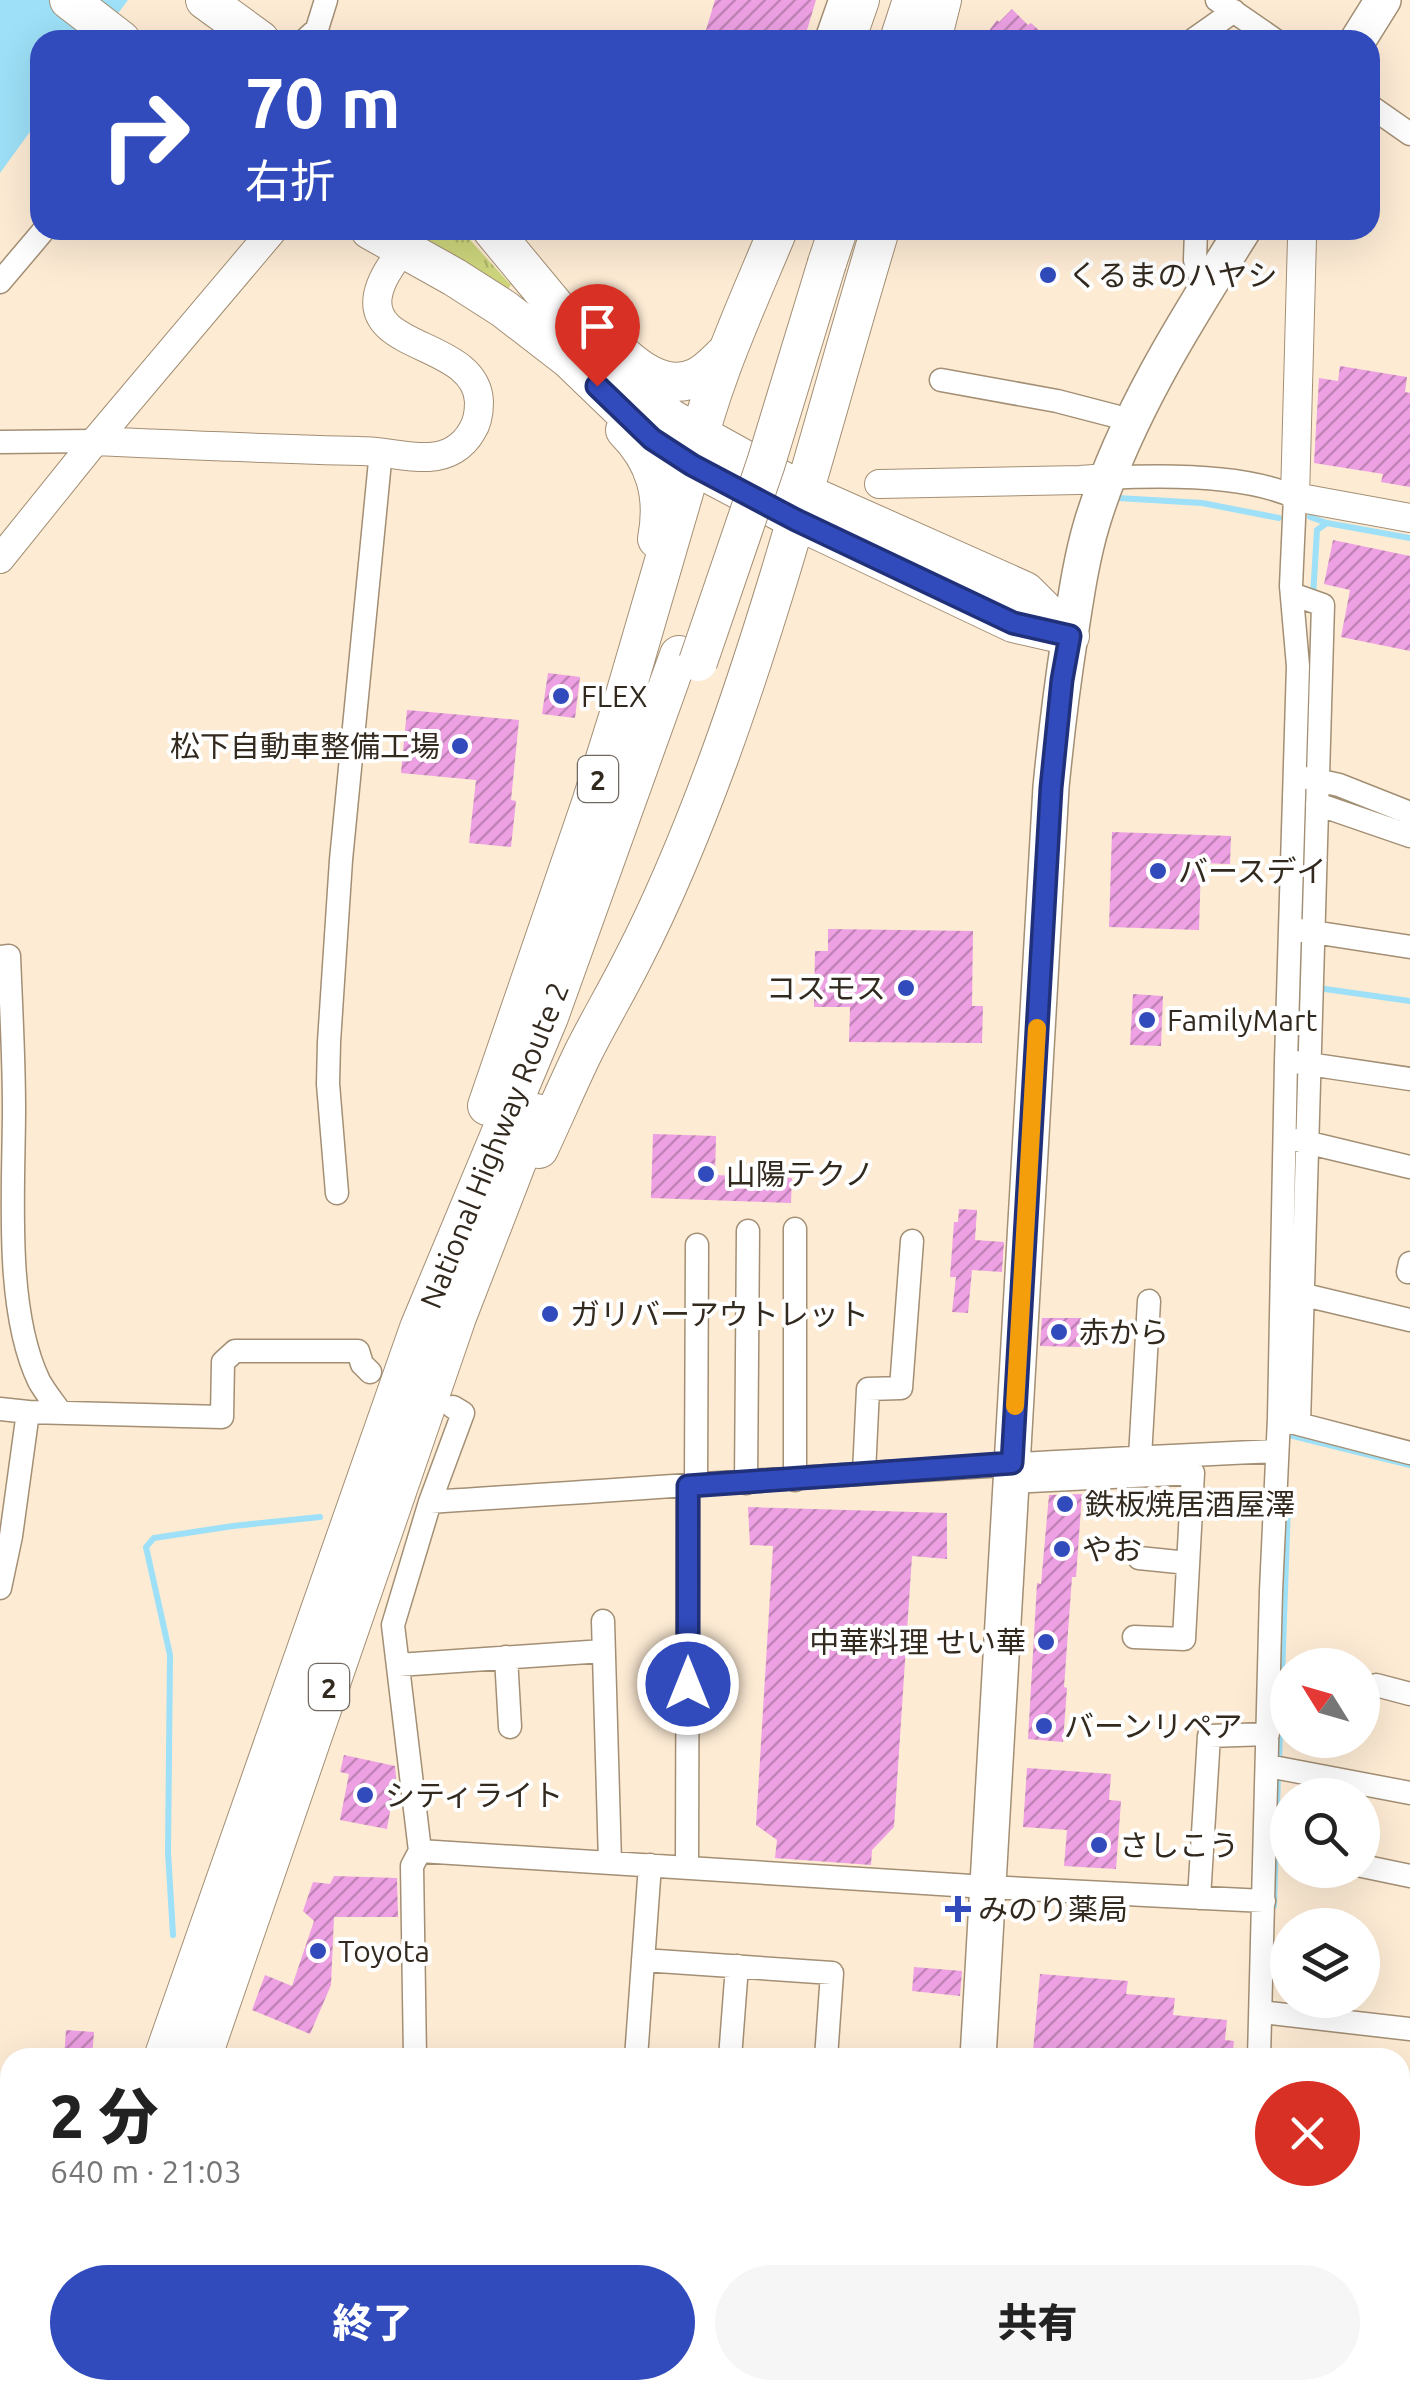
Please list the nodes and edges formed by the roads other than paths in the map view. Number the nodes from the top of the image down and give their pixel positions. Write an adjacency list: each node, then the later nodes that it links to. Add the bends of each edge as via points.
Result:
1 (69, 0): 11 (highway)
2 (204, 0): 12 (highway)
3 (326, 0): 13 (street)
4 (840, 0): 14 (street)
5 (860, 0): 15 (highway)
6 (890, 0): 16 (highway)
7 (912, 0): 17 (highway)
8 (942, 0): 18 (highway)
9 (1383, 0): 21 (main road)
10 (1225, 6): 19 (street); 20 (street)
11 (108, 30)
12 (245, 30)
13 (319, 30)
14 (830, 30)
15 (850, 30)
16 (880, 30)
17 (902, 30)
18 (934, 30)
19 (1202, 30)
20 (1260, 30)
21 (1364, 30)
22 (1380, 113): 23 (street)
23 (1410, 134)
24 (36, 240): 36 (street)
25 (265, 240): 43 (street)
26 (386, 240): 45 (street, via 377,306 383,320 451,359 472,378 479,398 477,423 451,452 428,457)
27 (388, 240): 39 (highway, via 504,309)
28 (502, 240): 38 (highway, via 629,361 654,376 677,382 700,376)
29 (502, 240): 44 (highway, via 584,341)
30 (774, 240): 38 (highway, 2)
31 (877, 240): 49 (highway, 2)
32 (1196, 240): 37 (street)
33 (1237, 240): 37 (main road)
34 (1302, 240): 48 (street)
35 (824, 245): 53 (highway, National Highway Route 2 / 2, bridge, via 766,462)
36 (0, 282)
37 (1205, 291): 41 (main road)
38 (728, 351): 44 (highway, 2)
39 (570, 360): 44 (highway, via 652,439); 54 (highway, via 584,390 647,456 662,512 625,667)
40 (941, 380): 41 (street)
41 (1134, 421): 46 (main road)
42 (0, 442): 43 (street)
43 (95, 442): 45 (street); 51 (street)
44 (696, 450): 49 (highway); 54 (highway, 2)
45 (381, 451): 66 (street, via 329,1042)
46 (1108, 478): 47 (street); 48 (street, via 1209,479); 52 (main road, via 1079,574)
47 (879, 484)
48 (1295, 497): 50 (street); 55 (street, via 1291,586 1306,599 1298,666)
49 (801, 507): 52 (highway, via 1026,591); 73 (highway, 2, via 682,852)
50 (1410, 518)
51 (0, 560)
52 (1070, 636): 86 (main road, via 1051,788)
53 (688, 658): 73 (highway, National Highway Route 2 / 2, via 571,1023); 75 (highway, National Highway Route 2 / 2)
54 (624, 698): 75 (highway, 2, via 474,1142)
55 (1306, 778): 56 (street); 57 (street); 59 (street)
56 (1317, 804): 58 (street); 59 (street)
57 (1410, 813)
58 (1410, 836)
59 (1302, 931): 60 (street); 62 (street); 62 (street, via 1312,986)
60 (1410, 947)
61 (0, 957): 80 (street, via 9,956 19,1303 40,1382)
62 (1299, 1063): 63 (street); 64 (street)
63 (1410, 1080)
64 (1296, 1140): 65 (street); 71 (street)
65 (1410, 1167)
66 (337, 1193)
67 (795, 1229): 88 (street)
68 (748, 1231): 89 (street)
69 (912, 1242): 87 (street, via 901,1388 868,1390)
70 (696, 1244): 90 (street)
71 (1292, 1292): 74 (street); 81 (street)
72 (1150, 1302): 84 (street)
73 (457, 1318): 120 (highway, National Highway Route 2 / 2)
74 (1410, 1320)
75 (420, 1328): 119 (highway, National Highway Route 2 / 2)
76 (370, 1372): 80 (street, via 358,1351 234,1352 222,1362 222,1417)
77 (453, 1407): 91 (street, via 463,1413)
78 (0, 1409): 79 (street)
79 (28, 1412): 80 (street); 94 (street)
80 (61, 1413)
81 (1289, 1421): 82 (street); 83 (street)
82 (1278, 1451): 85 (street); 103 (street)
83 (1410, 1453)
84 (1140, 1458): 85 (street); 86 (street)
85 (1168, 1465): 86 (street); 93 (street, via 1192,1473)
86 (1012, 1472): 87 (street); 112 (main road)
87 (864, 1473): 88 (street)
88 (795, 1480): 89 (street)
89 (746, 1483): 90 (street)
90 (690, 1491): 91 (street); 109 (street)
91 (430, 1502): 99 (street, via 393,1624)
92 (1138, 1558): 93 (street)
93 (1188, 1563): 96 (street, via 1184,1639)
94 (0, 1588)
95 (603, 1621): 97 (street)
96 (1134, 1636)
97 (603, 1651): 98 (street); 107 (street)
98 (506, 1658): 99 (street); 102 (street)
99 (398, 1664): 106 (street)
100 (1380, 1686): 101 (street)
101 (1410, 1694)
102 (510, 1727)
103 (1268, 1734): 104 (street); 113 (street, via 1209,1736)
104 (1275, 1767): 105 (street); 114 (street)
105 (1410, 1792)
106 (420, 1851): 107 (street); 121 (street, via 412,1866)
107 (610, 1862): 108 (street)
108 (650, 1865): 109 (street); 115 (street)
109 (687, 1867): 112 (street)
110 (1380, 1870): 111 (street)
111 (1410, 1876)
112 (987, 1887): 113 (street); 125 (main road)
113 (1200, 1898): 114 (street)
114 (1264, 1902): 117 (street)
115 (643, 1960): 116 (street); 122 (street)
116 (738, 1966): 123 (street); 124 (street, via 832,1973)
117 (1267, 2013): 118 (street); 126 (street)
118 (1410, 2028)
119 (168, 2048)
120 (205, 2048)
121 (415, 2048)
122 (637, 2048)
123 (731, 2048)
124 (827, 2048)
125 (979, 2048)
126 (1261, 2048)

